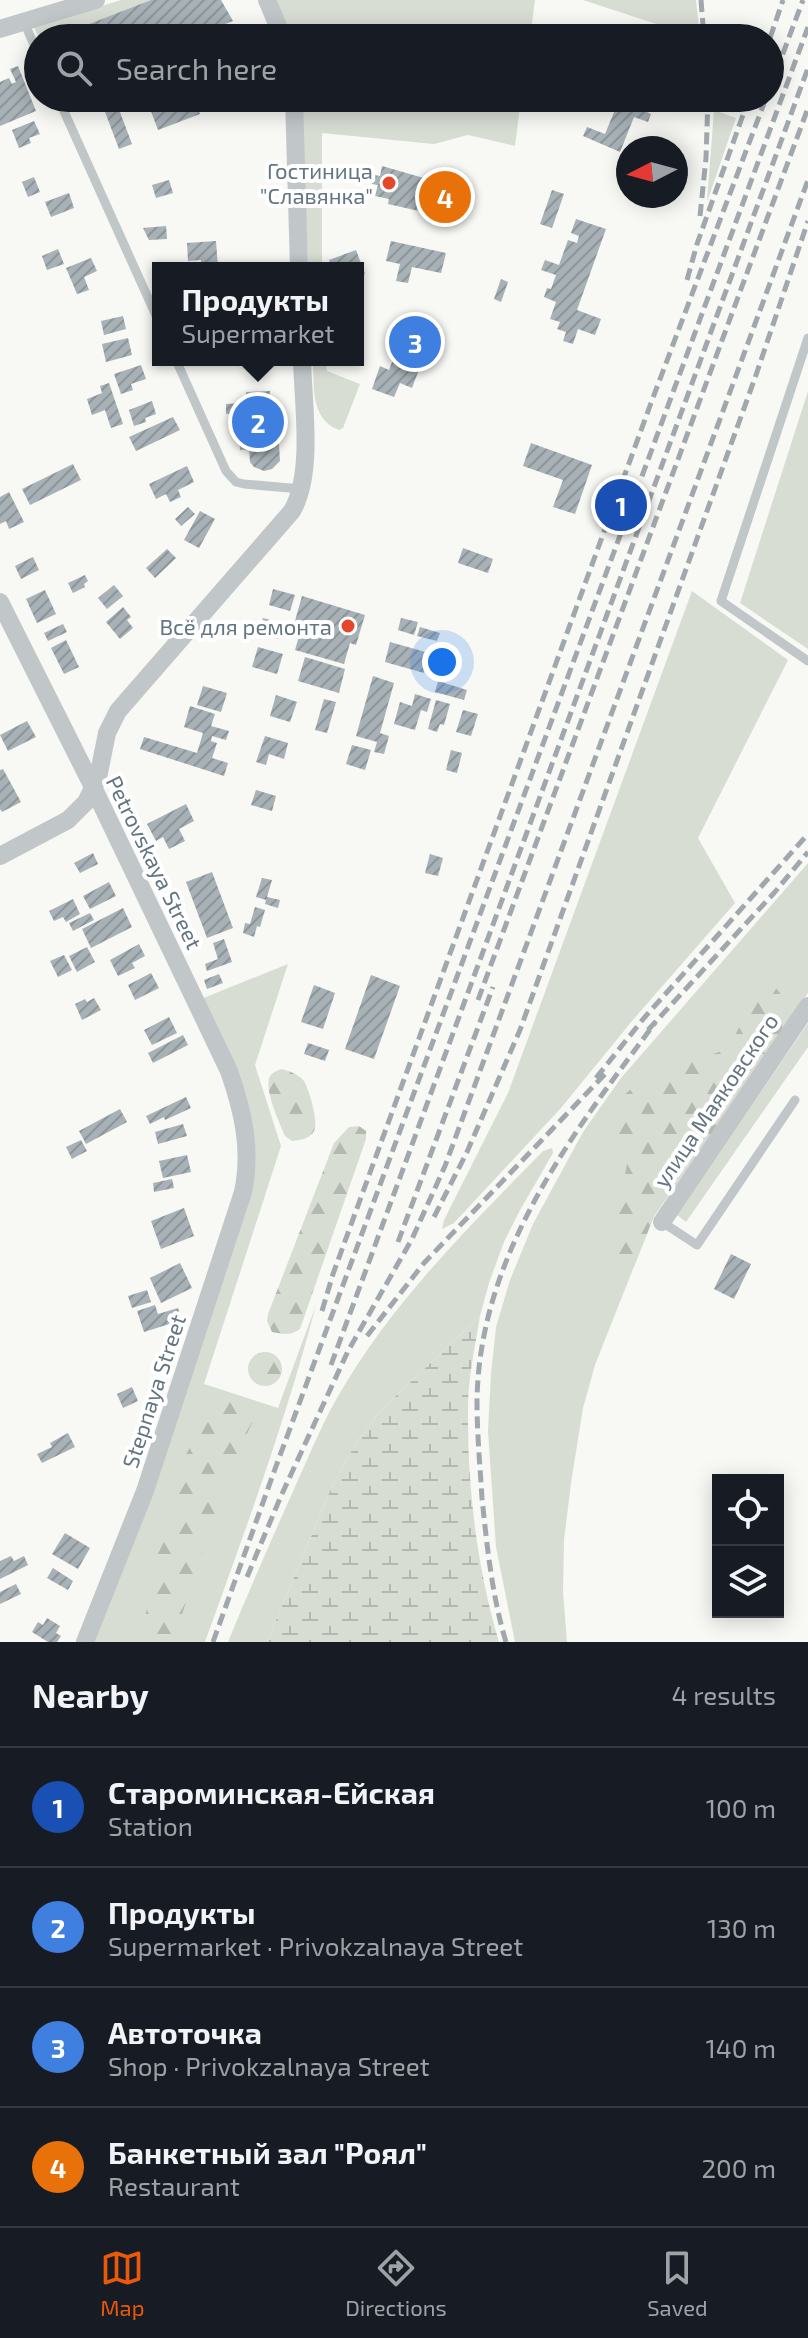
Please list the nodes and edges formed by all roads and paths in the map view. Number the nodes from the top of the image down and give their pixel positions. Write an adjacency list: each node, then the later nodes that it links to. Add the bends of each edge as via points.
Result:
1 (96, 0): 3 (street)
2 (267, 0): 4 (street)
3 (24, 22): 5 (street)
4 (277, 24)
5 (0, 29)
6 (64, 112): 9 (lane)
7 (294, 112): 8 (street)
8 (299, 262)
9 (152, 307)
10 (808, 338): 15 (lane, via 721,601)
11 (179, 366): 13 (lane, via 232,478 244,484)
12 (302, 366): 13 (street)
13 (301, 489): 16 (street, via 284,522 118,711 107,733)
14 (0, 602): 16 (street, Petrovskaya Street)
15 (808, 661)
16 (94, 789): 17 (street, via 68,820); 20 (street, Petrovskaya Street, via 229,1071)
17 (0, 856)
18 (808, 1006): 21 (street, улица Маяковского)
19 (795, 1100): 21 (lane, via 697,1245)
20 (248, 1149): 22 (street, Stepnaya Street, via 243,1192 205,1310 145,1491)
21 (662, 1222)
22 (85, 1642)

